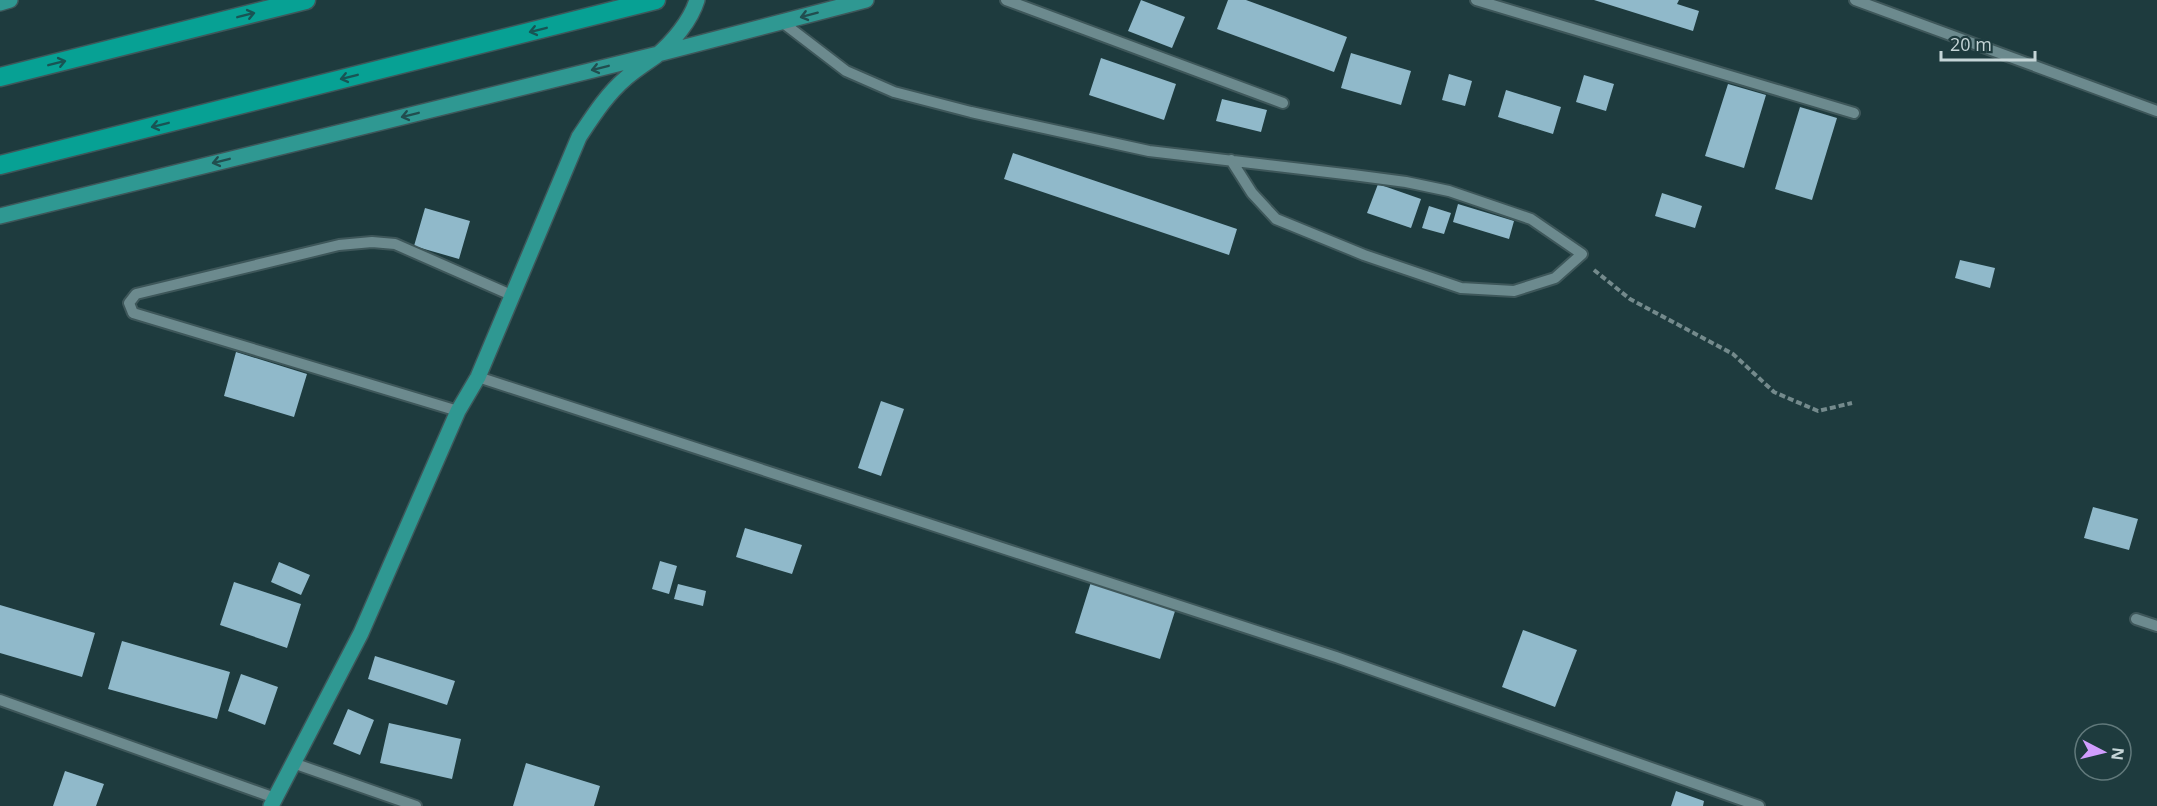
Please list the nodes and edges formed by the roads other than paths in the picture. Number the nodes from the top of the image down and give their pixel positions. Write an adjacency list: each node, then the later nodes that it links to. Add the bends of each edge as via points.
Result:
1 (10, 0): 9 (main road)
2 (306, 0): 12 (highway, one-way to 2)
3 (656, 0): 17 (highway, one-way to 17)
4 (697, 0): 11 (main road, via 693,13)
5 (866, 0): 10 (main road, one-way to 10)
6 (1006, 0): 13 (street)
7 (1476, 0): 15 (street)
8 (1855, 0): 14 (street)
9 (0, 3)
10 (782, 22): 11 (main road); 16 (street, via 846,71 894,92 1149,151)
11 (658, 54): 18 (main road, one-way to 18); 19 (main road, via 625,78 579,136)
12 (0, 77)
13 (1283, 104)
14 (2157, 111)
15 (1854, 113)
16 (1231, 160): 16 (street, via 1395,180 1449,191 1531,219 1582,254 1555,278 1514,291 1461,288 1276,219 1252,193)
17 (0, 165)
18 (0, 216)
19 (511, 296): 20 (main road); 21 (street, via 395,244 372,242 339,245 136,294 129,303 133,313)
20 (478, 377): 21 (main road); 28 (street, via 1336,657)
21 (458, 411): 25 (main road, via 361,633)
22 (2136, 619): 23 (street)
23 (2157, 626)
24 (0, 700): 26 (street)
25 (293, 763): 26 (main road); 27 (street)
26 (273, 802)
27 (416, 806)
28 (1759, 806)

